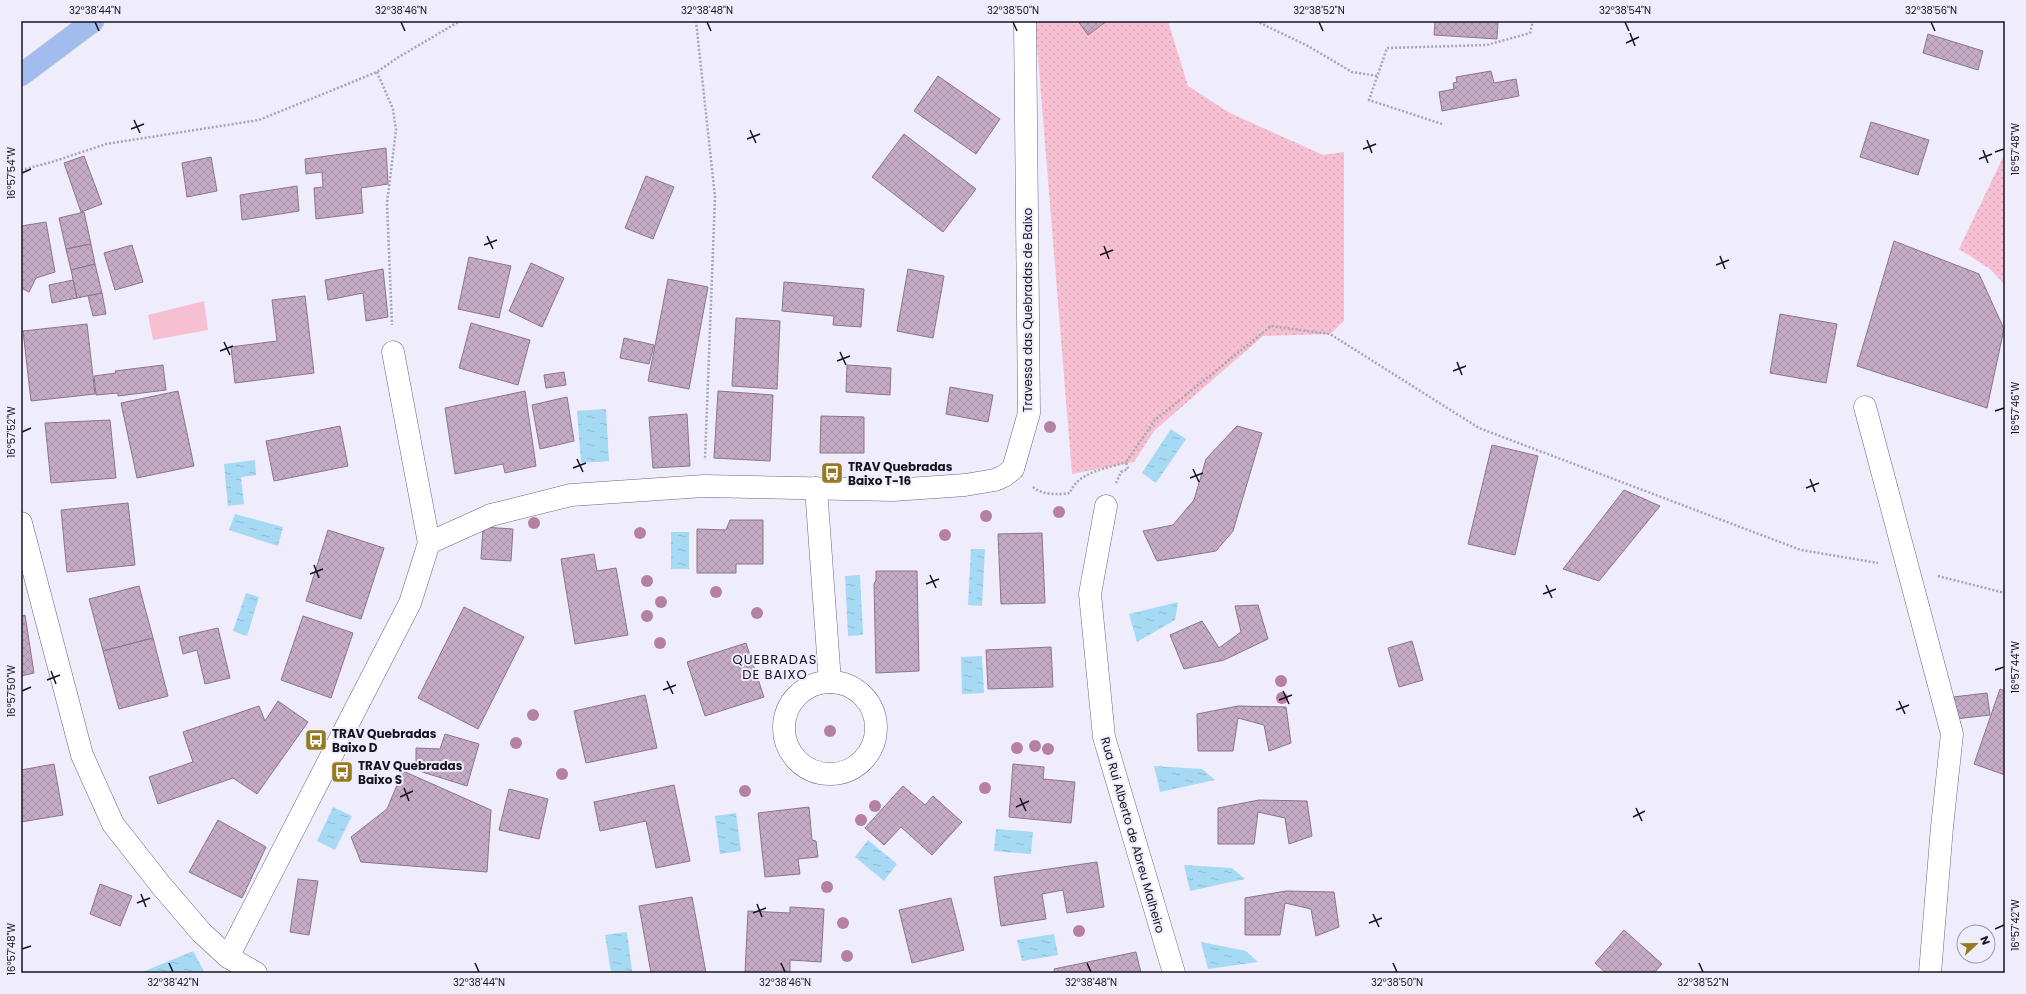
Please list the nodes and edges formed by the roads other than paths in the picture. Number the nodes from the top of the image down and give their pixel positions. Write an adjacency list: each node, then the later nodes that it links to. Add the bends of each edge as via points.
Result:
1 (93, 21): 3 (main road)
2 (1025, 21): 6 (street, Travessa das Quebradas de Baixo, via 1029,413 1013,469 995,480 965,485 893,490)
3 (21, 75)
4 (393, 352): 9 (street)
5 (1865, 407): 14 (street, via 1952,734)
6 (816, 488): 9 (street, Travessa das Quebradas de Baixo, via 704,486 571,495 491,515); 10 (street)
7 (1106, 506): 13 (street, Rua Rui Alberto de Abreu Malheiro, via 1090,594 1104,737)
8 (21, 523): 11 (street, via 82,755 113,824 196,926)
9 (429, 543): 11 (street, via 410,603)
10 (830, 682): 10 (street, via 818,683 805,689 794,699 787,711 784,726 786,740 801,764 813,772 828,775 849,770 866,758 873,746 876,731 875,717 860,693 847,685)
11 (228, 957): 12 (street)
12 (256, 973)
13 (1174, 973)
14 (1930, 973)

